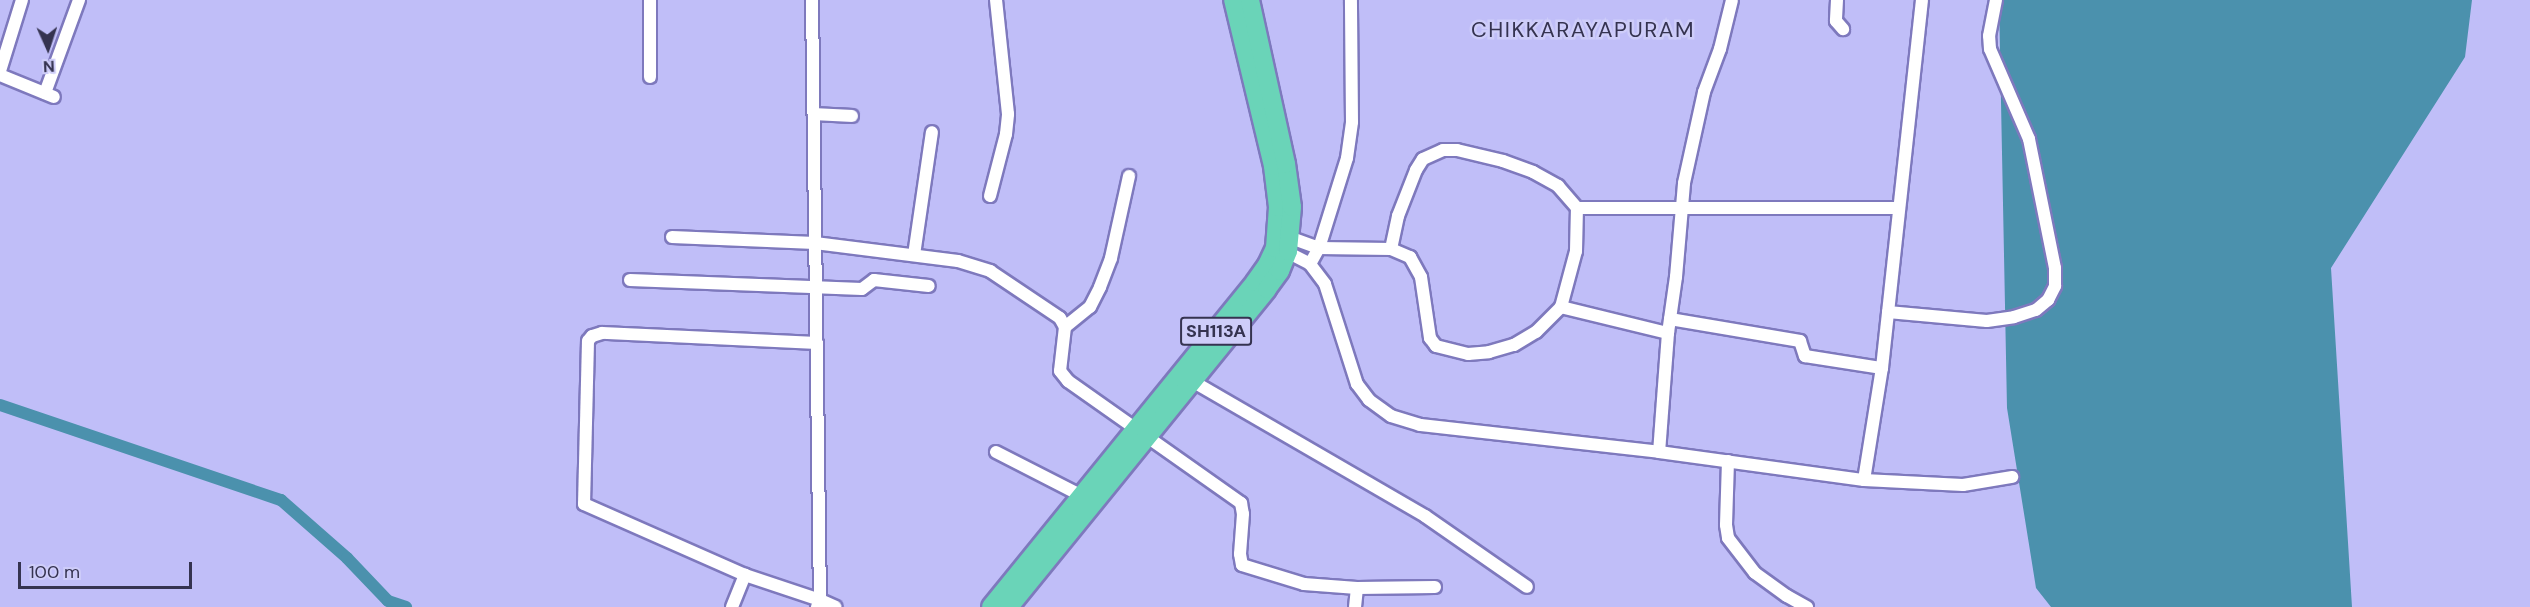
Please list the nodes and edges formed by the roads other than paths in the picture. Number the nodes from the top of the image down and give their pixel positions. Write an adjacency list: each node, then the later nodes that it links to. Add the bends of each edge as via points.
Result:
1 (22, 0): 14 (street)
2 (79, 0): 14 (street, via 49,95)
3 (650, 0): 15 (street)
4 (812, 0): 16 (street)
5 (996, 0): 20 (street, via 1008,114)
6 (1233, 0): 25 (main road, SH113A, via 1273,166)
7 (1250, 0): 25 (main road, SH113A, via 1292,207)
8 (1351, 0): 27 (street, via 1352,122 1347,158)
9 (1732, 0): 21 (street, via 1698,116)
10 (1837, 0): 13 (street, via 1836,21)
11 (1922, 0): 23 (street)
12 (1996, 0): 35 (street, via 1990,49 2029,139 2055,268 2055,286 2048,300 2036,310 2014,317 1987,321)
13 (1843, 29)
14 (0, 73)
15 (650, 77)
16 (814, 114): 17 (street); 26 (street)
17 (852, 116)
18 (932, 132): 29 (street)
19 (1129, 176): 37 (street, via 1111,258 1100,287 1090,307)
20 (990, 196)
21 (1682, 206): 22 (street); 23 (street); 36 (street)
22 (1577, 207): 28 (street, via 1558,186 1533,172 1503,161 1443,150 1423,159 1416,171 1398,216); 34 (street, via 1576,251)
23 (1899, 208): 35 (street)
24 (672, 237): 26 (street)
25 (1282, 242): 27 (street); 30 (street); 41 (main road, SH113A, via 1280,272)
26 (815, 243): 29 (street); 32 (street)
27 (1319, 248): 28 (street); 30 (street)
28 (1391, 249): 34 (street, via 1416,265 1430,338 1448,351 1468,354 1514,345 1536,332)
29 (914, 255): 37 (street, via 974,264 990,271 1060,318)
30 (1311, 264): 44 (street, via 1330,296 1357,384 1369,400 1391,416 1420,425)
31 (630, 280): 32 (street)
32 (815, 286): 33 (street, via 861,289 874,280); 39 (street)
33 (928, 286)
34 (1561, 307): 38 (street)
35 (1888, 312): 40 (street)
36 (1670, 319): 38 (street); 40 (street, via 1800,341 1805,356)
37 (1065, 327): 42 (street, via 1060,371 1068,381)
38 (1668, 333): 44 (street)
39 (817, 344): 49 (street, via 602,333 588,341 584,504); 53 (street)
40 (1882, 368): 47 (street)
41 (1186, 378): 42 (main road, SH113A); 51 (street, via 1425,516)
42 (1142, 433): 48 (main road, SH113A); 52 (street, via 1241,502 1242,565 1305,584); 57 (main road, SH113A)
43 (996, 452): 48 (street)
44 (1659, 452): 45 (street)
45 (1728, 461): 47 (street); 59 (street, via 1728,538 1755,573)
46 (2012, 477): 47 (street, via 1963,485)
47 (1864, 480)
48 (1082, 496): 56 (main road, SH113A)
49 (745, 574): 53 (street); 54 (street)
50 (1435, 586): 52 (street)
51 (1527, 587)
52 (1358, 588): 58 (street)
53 (819, 603): 55 (street)
54 (732, 607)
55 (836, 607)
56 (991, 607)
57 (1009, 607)
58 (1355, 607)
59 (1807, 607)

